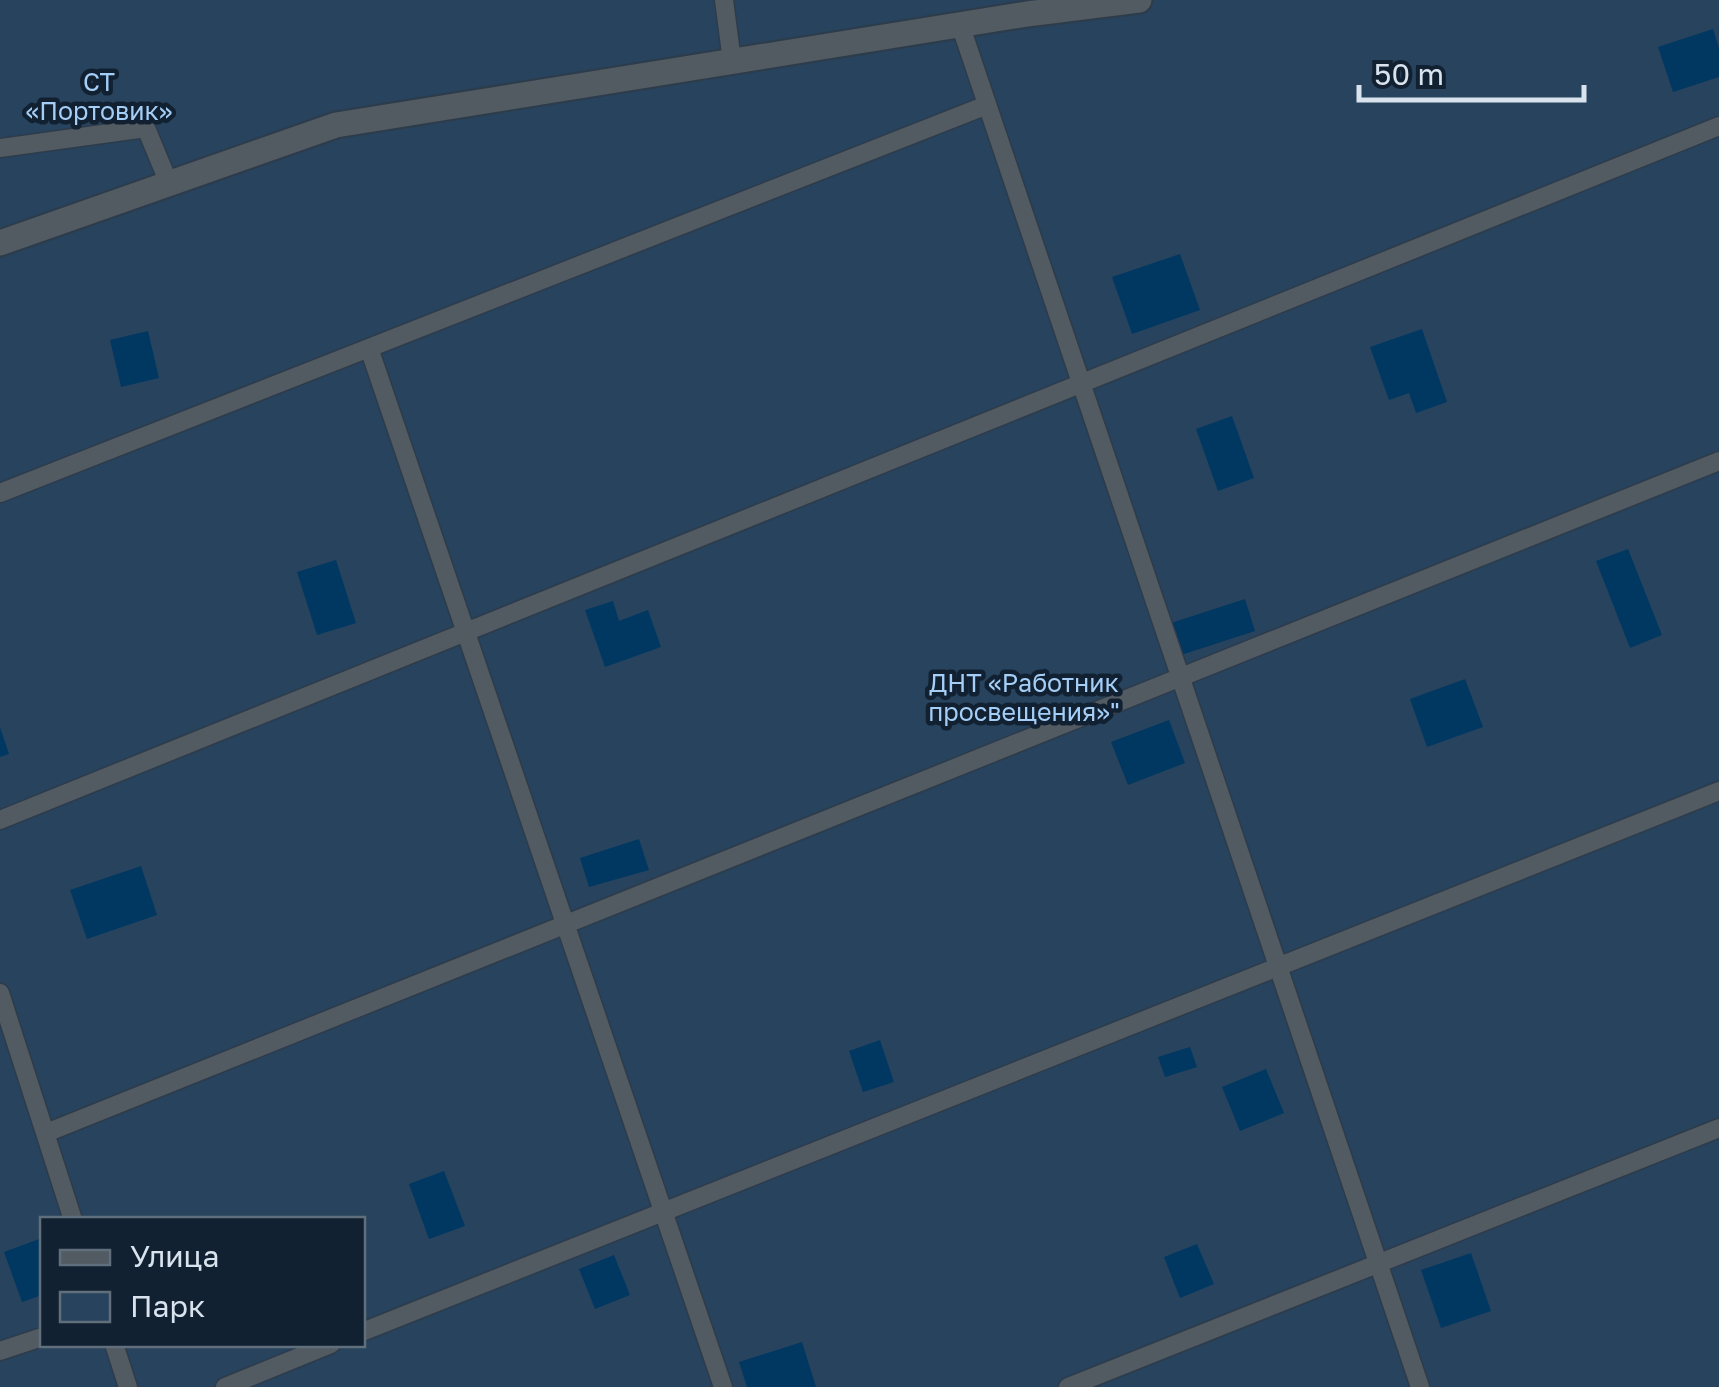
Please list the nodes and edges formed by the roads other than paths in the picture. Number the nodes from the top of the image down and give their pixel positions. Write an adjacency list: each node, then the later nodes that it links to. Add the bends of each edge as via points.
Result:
1 (724, 0): 5 (lane)
2 (1139, 0): 3 (street)
3 (1026, 7): 4 (street)
4 (960, 24): 5 (street); 6 (lane)
5 (732, 62): 9 (street, via 336,126)
6 (988, 105): 11 (lane); 12 (lane)
7 (1719, 126): 12 (lane)
8 (0, 148): 9 (lane, via 146,128)
9 (170, 186): 10 (street)
10 (0, 242)
11 (369, 348): 14 (lane); 15 (lane)
12 (1082, 383): 15 (lane); 16 (lane)
13 (1719, 461): 16 (lane)
14 (0, 493)
15 (466, 632): 18 (lane); 19 (lane)
16 (1180, 678): 19 (lane); 20 (lane)
17 (1719, 791): 20 (lane)
18 (0, 820)
19 (565, 925): 24 (lane); 25 (lane)
20 (1278, 967): 25 (lane); 27 (lane)
21 (0, 994): 22 (lane)
22 (6, 1035): 24 (lane)
23 (1719, 1128): 27 (lane)
24 (46, 1134): 26 (lane)
25 (663, 1212): 28 (lane); 35 (lane)
26 (73, 1217)
27 (1378, 1264): 36 (lane); 37 (lane)
28 (365, 1331)
29 (40, 1338): 32 (lane)
30 (115, 1347): 33 (lane)
31 (324, 1347): 34 (lane)
32 (0, 1351)
33 (128, 1387)
34 (225, 1387)
35 (722, 1387)
36 (1068, 1387)
37 (1420, 1387)

